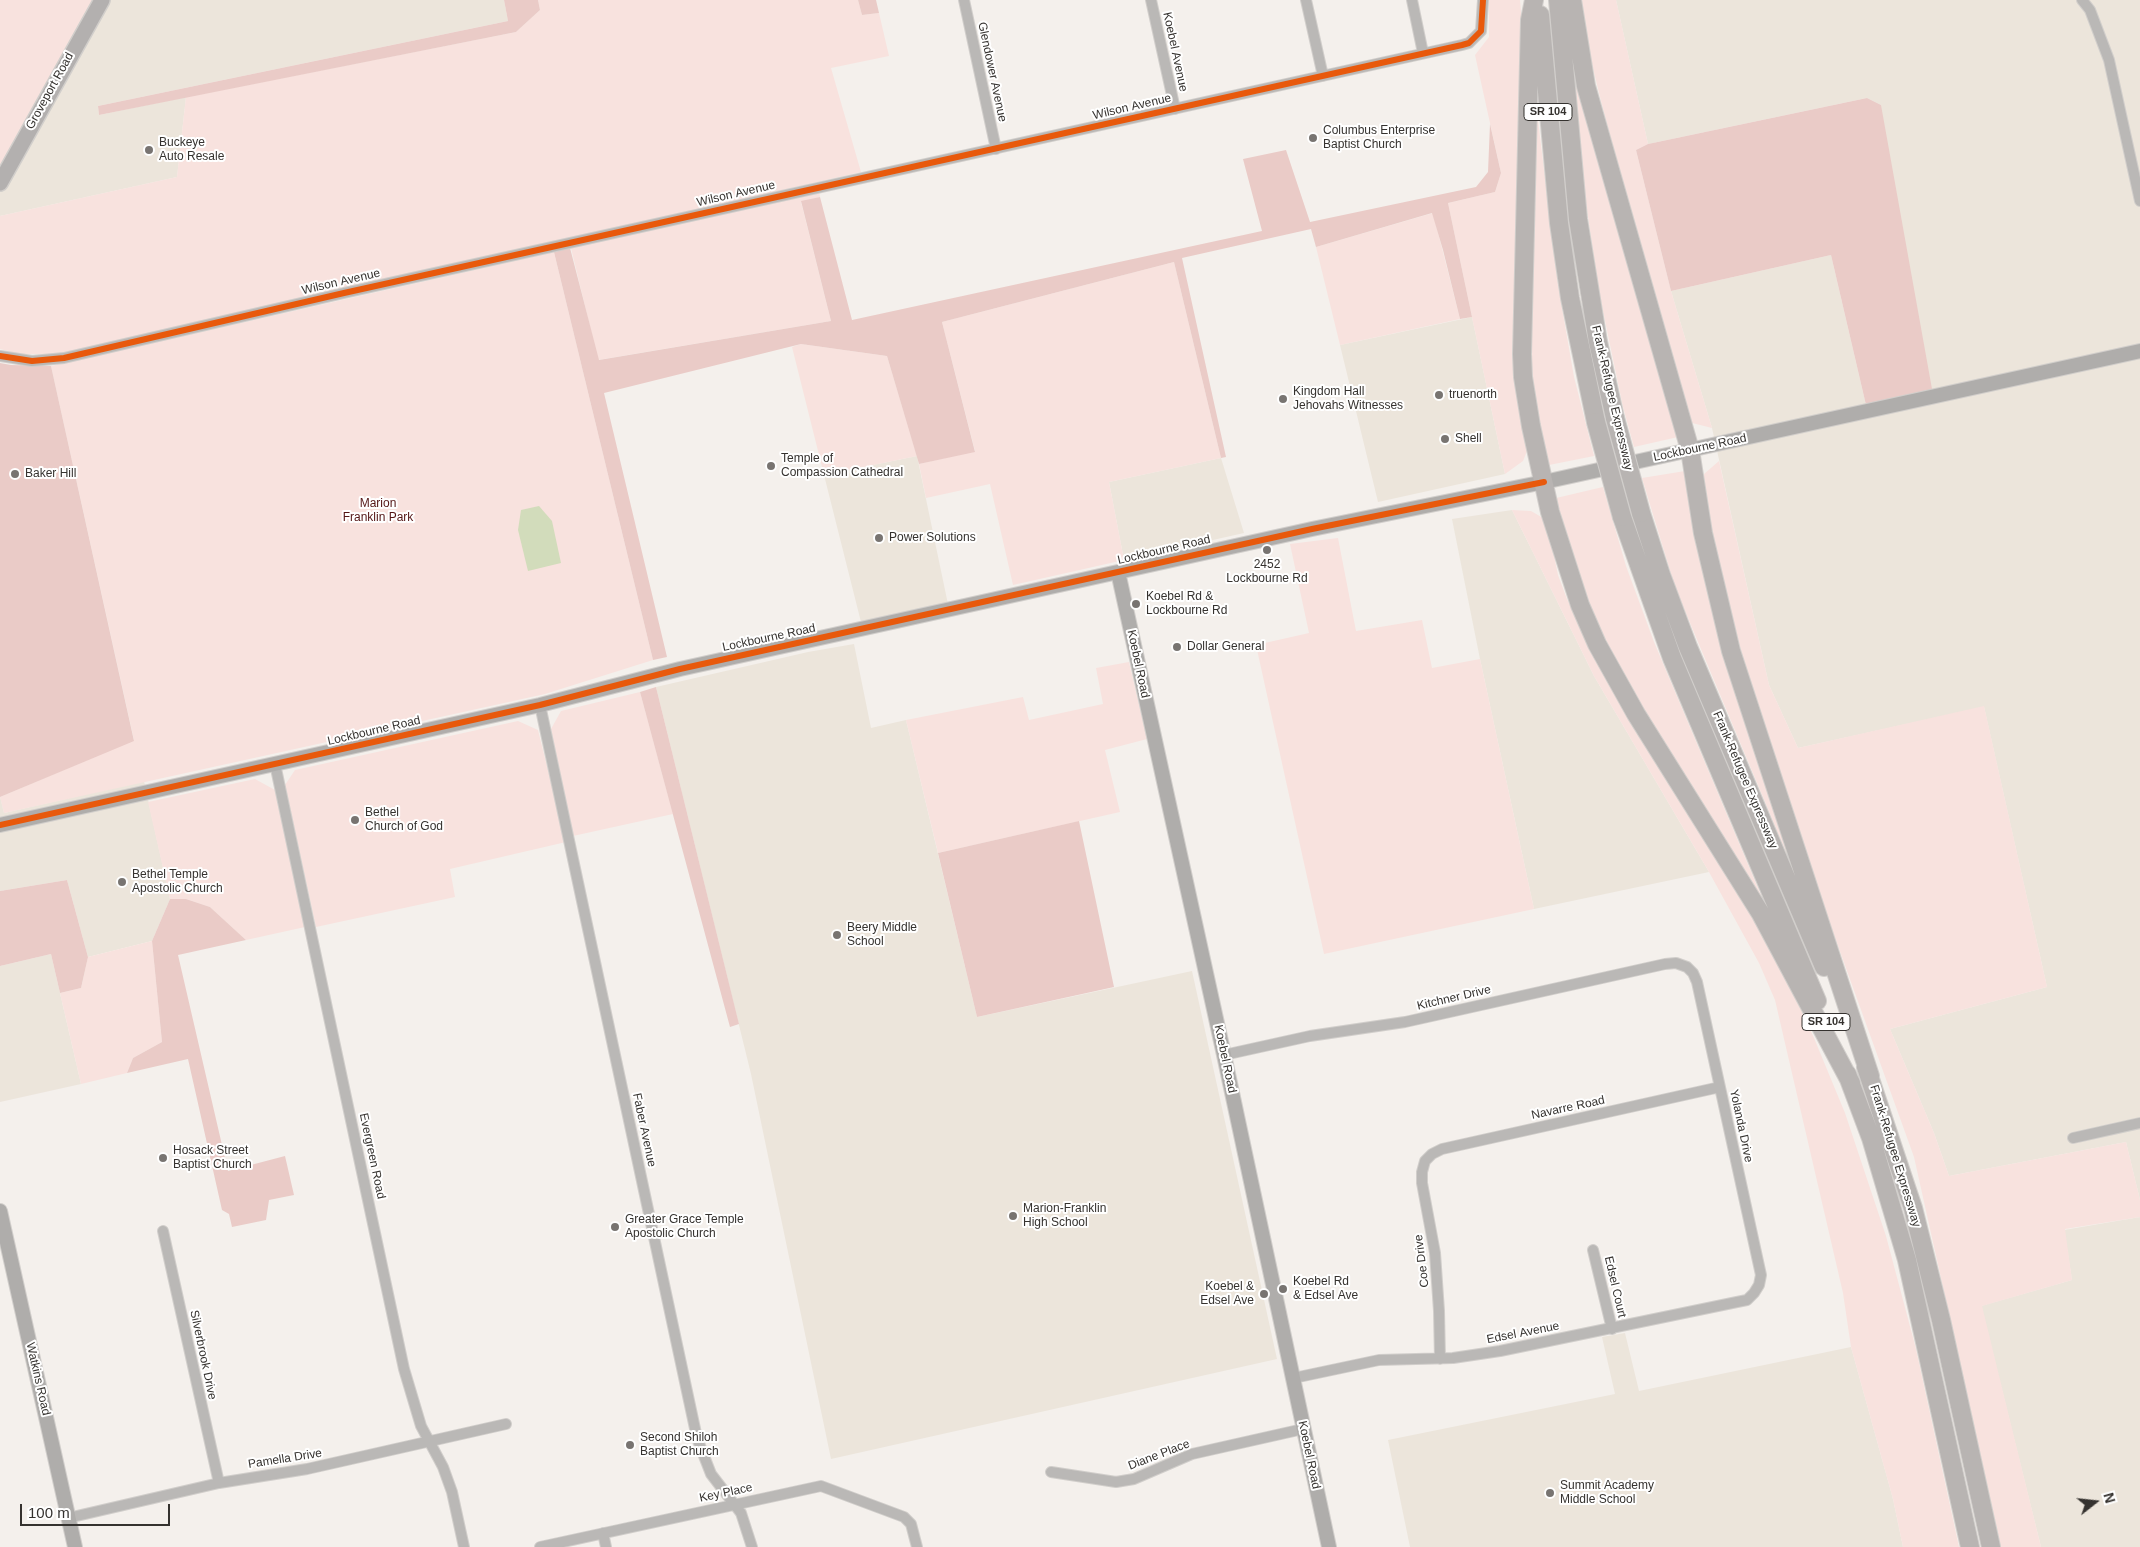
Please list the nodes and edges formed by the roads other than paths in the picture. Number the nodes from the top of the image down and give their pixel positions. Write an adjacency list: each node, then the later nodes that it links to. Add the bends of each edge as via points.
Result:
1 (102, 0): 16 (main road, Groveport Road)
2 (964, 0): 15 (street, Glendower Avenue)
3 (1151, 0): 14 (street, Koebel Avenue)
4 (1306, 0): 13 (street)
5 (1412, 0): 12 (street)
6 (1483, 0): 12 (street, Wilson Avenue, via 1481,30 1476,38 1462,46)
7 (1534, 0): 21 (highway, via 1530,20 1522,354 1531,426)
8 (1539, 0): 29 (highway, Frank-Refugee Expressway / SR 104, bridge, via 1553,171 1570,298 1596,422 1622,517 1672,658)
9 (1558, 0): 28 (highway, Frank-Refugee Expressway / SR 104, bridge, via 1578,219 1596,333 1641,513 1688,647)
10 (1572, 0): 20 (highway, via 1588,96)
11 (2082, 0): 17 (street, via 2090,10 2110,60)
12 (1423, 53): 13 (street, Wilson Avenue)
13 (1323, 76): 14 (street, Wilson Avenue)
14 (1175, 109): 15 (street, Wilson Avenue)
15 (996, 149): 19 (street, Wilson Avenue, via 344,292 64,358 32,361)
16 (0, 183)
17 (2140, 201)
18 (2140, 351): 20 (main road, Lockbourne Road)
19 (0, 356)
20 (1690, 450): 21 (main road, Lockbourne Road); 28 (highway, via 1703,533 1731,651)
21 (1544, 482): 22 (main road, Lockbourne Road); 29 (highway, via 1566,566 1597,644 1636,714 1761,914)
22 (1118, 572): 23 (main road, Lockbourne Road, via 680,669); 27 (main road, Koebel Road)
23 (540, 705): 24 (main road, Lockbourne Road); 46 (street, Faber Avenue, via 697,1438 711,1474)
24 (275, 764): 25 (main road, Lockbourne Road); 43 (street, Evergreen Road, via 404,1369 412,1401)
25 (0, 825)
26 (1687, 967): 27 (street, Kitchner Drive, via 1676,963 1664,964 1405,1022 1310,1036); 30 (street, Yolanda Drive, via 1697,982)
27 (1224, 1055): 40 (main road, Koebel Road)
28 (1870, 1076): 57 (highway, Frank-Refugee Expressway / SR 104, via 1903,1175 1927,1262)
29 (1850, 1083): 56 (highway, Frank-Refugee Expressway / SR 104, via 1871,1138 1906,1260)
30 (1720, 1087): 33 (street, Navarre Road, via 1442,1149); 37 (street, Yolanda Drive, via 1760,1275)
31 (2140, 1123): 32 (street)
32 (2073, 1138)
33 (1425, 1161): 39 (street, Coe Drive, via 1422,1183 1435,1253)
34 (0, 1211): 47 (main road, Watkins Road)
35 (163, 1231): 45 (street, Silverbrook Drive)
36 (1593, 1250): 38 (street, Edsel Court)
37 (1754, 1293): 38 (street, Edsel Avenue, via 1746,1300)
38 (1612, 1329): 39 (street, Edsel Avenue, via 1500,1351)
39 (1440, 1358): 40 (street, Edsel Avenue, via 1379,1360)
40 (1294, 1378): 42 (main road, Koebel Road)
41 (506, 1424): 43 (street, Pamella Drive)
42 (1303, 1429): 44 (street, Diane Place, via 1192,1454 1134,1479 1116,1482); 55 (main road, Koebel Road)
43 (430, 1442): 45 (street, Pamella Drive, via 307,1469); 50 (street, Evergreen Road, via 452,1492)
44 (1051, 1472)
45 (219, 1483): 47 (street, Pamella Drive)
46 (734, 1504): 48 (street, Key Place); 53 (street, Faber Avenue, via 745,1522); 54 (street, Key Place, via 821,1486 904,1517 911,1524)
47 (68, 1518): 49 (main road, Watkins Road)
48 (603, 1533): 51 (street, Key Place); 52 (street)
49 (75, 1547)
50 (464, 1547)
51 (540, 1547)
52 (606, 1547)
53 (752, 1547)
54 (917, 1547)
55 (1329, 1547)
56 (1970, 1547)
57 (1991, 1547)

